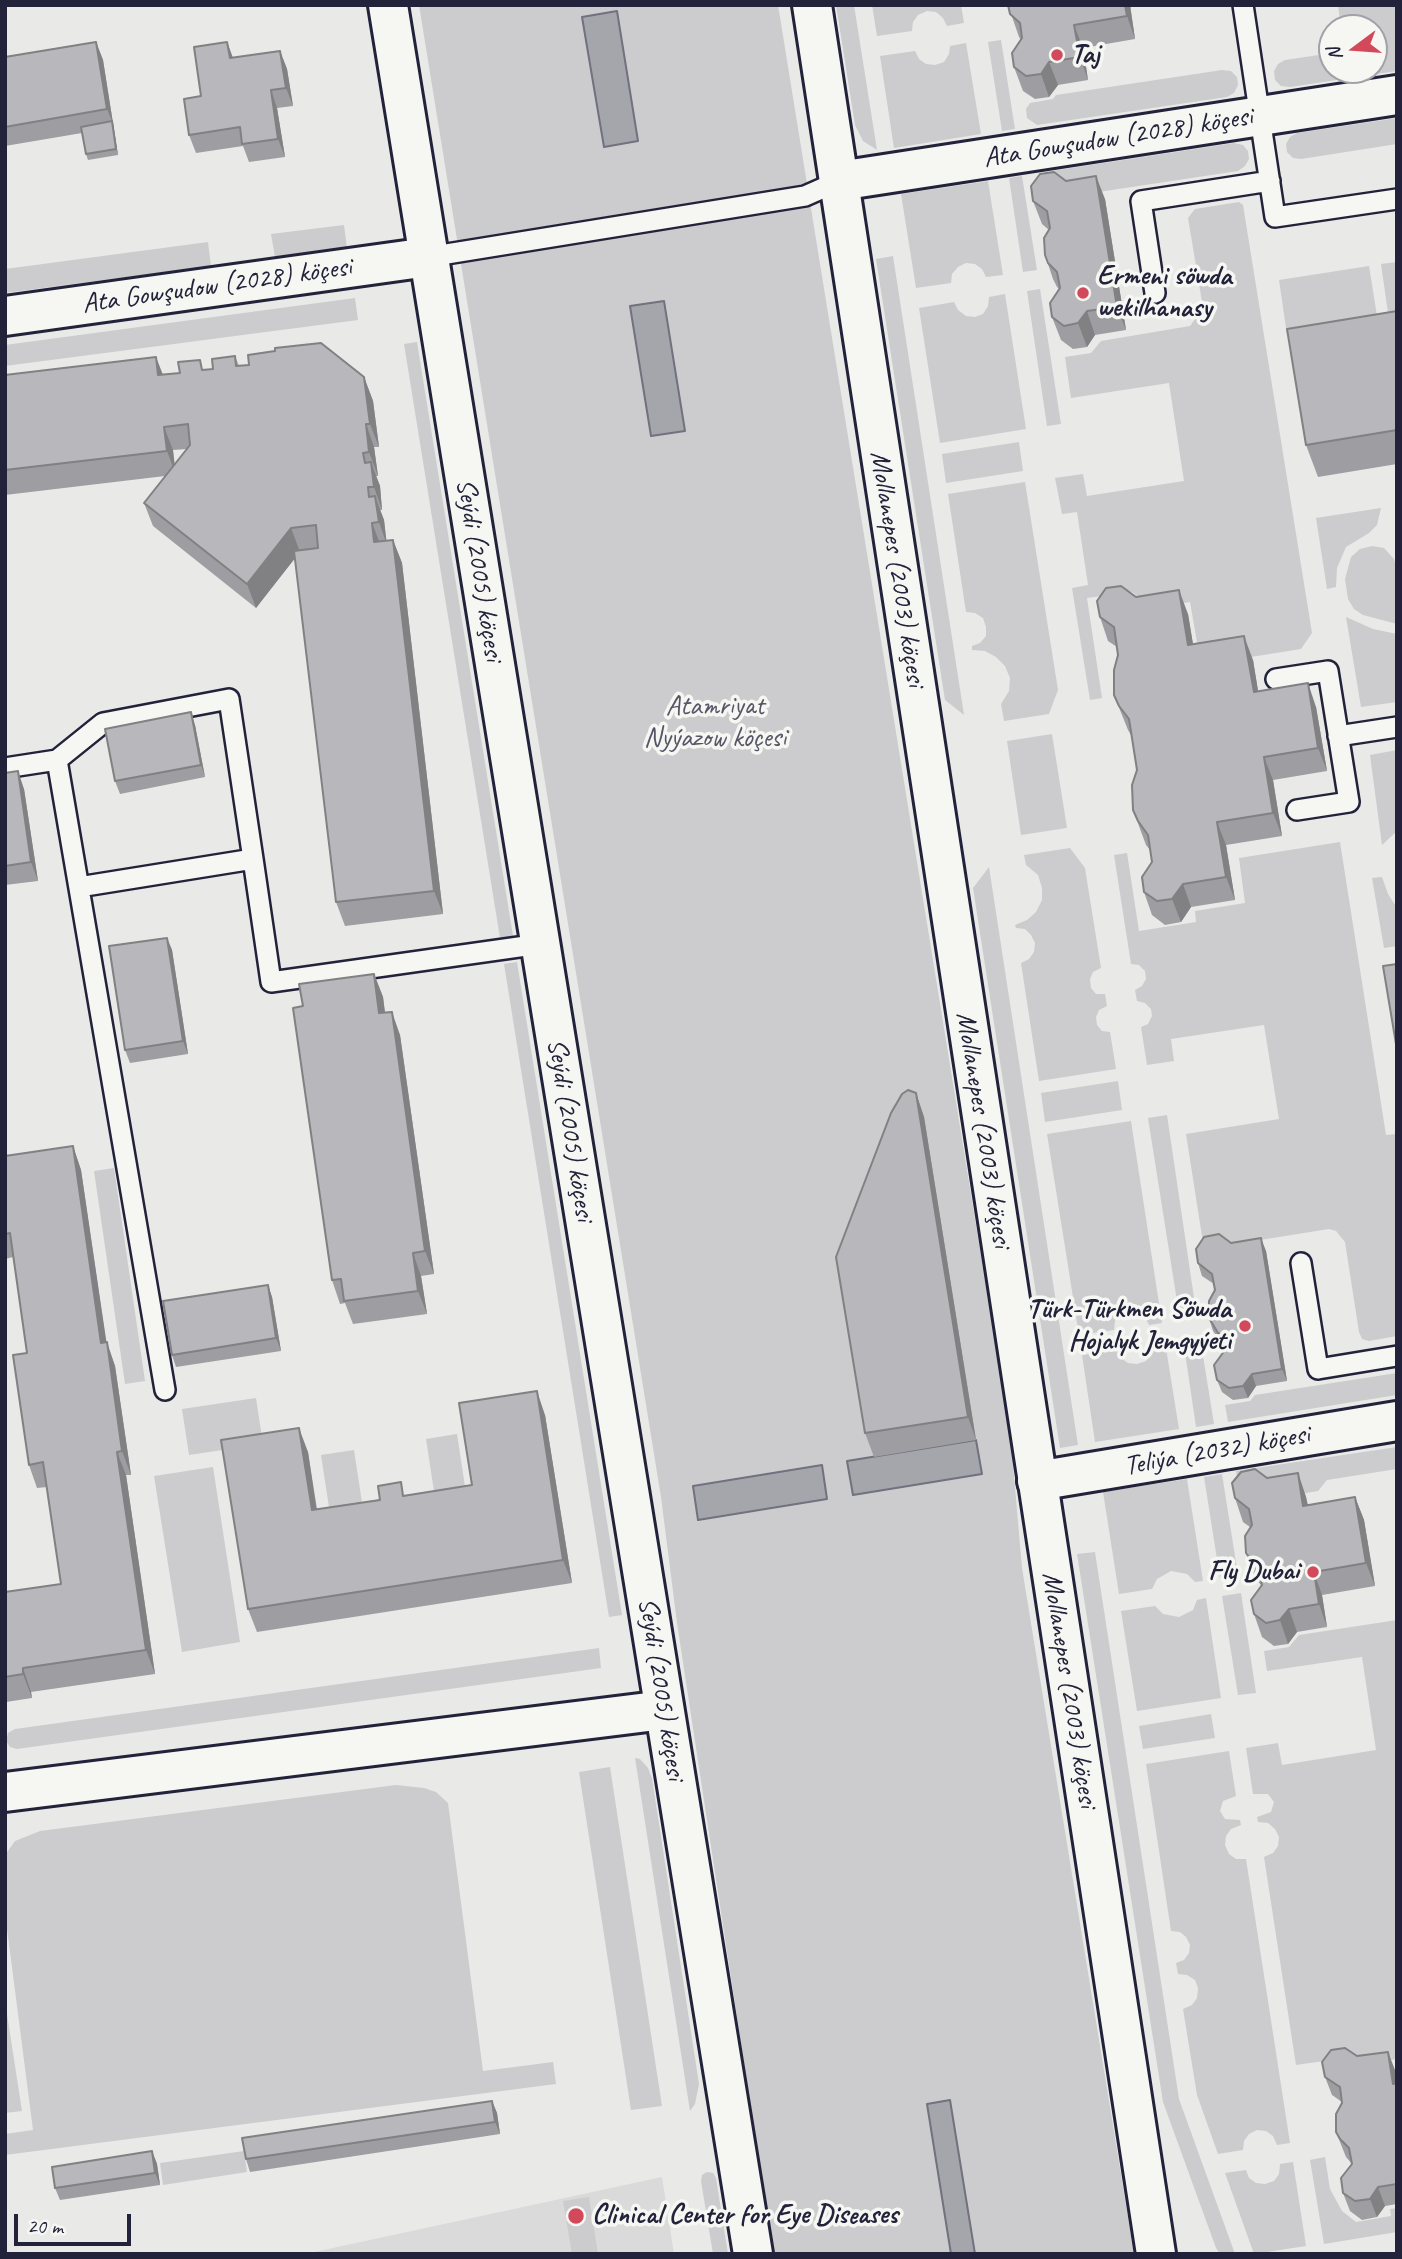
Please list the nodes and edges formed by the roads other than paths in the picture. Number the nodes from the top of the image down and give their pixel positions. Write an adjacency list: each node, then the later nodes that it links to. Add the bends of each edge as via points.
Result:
1 (388, 5): 9 (street, Seýdi (2005) köçesi)
2 (812, 5): 6 (street, Mollanepes (2003) köçesi)
3 (1243, 5): 5 (lane)
4 (1397, 95): 5 (street, Ata Gowşudow (2028) köçesi)
5 (1260, 116): 6 (street, Ata Gowşudow (2028) köçesi); 7 (lane)
6 (838, 181): 9 (lane, via 805,196); 25 (street, Mollanepes (2003) köçesi)
7 (1270, 181): 8 (lane, via 1275,217); 10 (lane, via 1141,201)
8 (1397, 199)
9 (428, 257): 11 (street, Ata Gowşudow (2028) köçesi); 20 (street, Seýdi (2005) köçesi)
10 (1155, 293)
11 (5, 316)
12 (1276, 679): 14 (lane, via 1328,671)
13 (1397, 727): 14 (lane)
14 (1338, 736): 17 (lane, via 1349,802)
15 (57, 760): 16 (lane); 18 (lane, via 103,723 229,699); 19 (lane)
16 (5, 768)
17 (1297, 810)
18 (253, 859): 19 (lane); 20 (lane, via 271,982)
19 (79, 887): 23 (lane)
20 (540, 944): 26 (street, Seýdi (2005) köçesi)
21 (1301, 1263): 22 (lane, via 1318,1369)
22 (1397, 1356)
23 (165, 1390)
24 (1397, 1421): 25 (street, Teliýa (2032) köçesi)
25 (1037, 1481): 29 (street, Mollanepes (2003) köçesi)
26 (664, 1710): 27 (street); 28 (street, Seýdi (2005) köçesi)
27 (5, 1792)
28 (753, 2254)
29 (1156, 2254)

